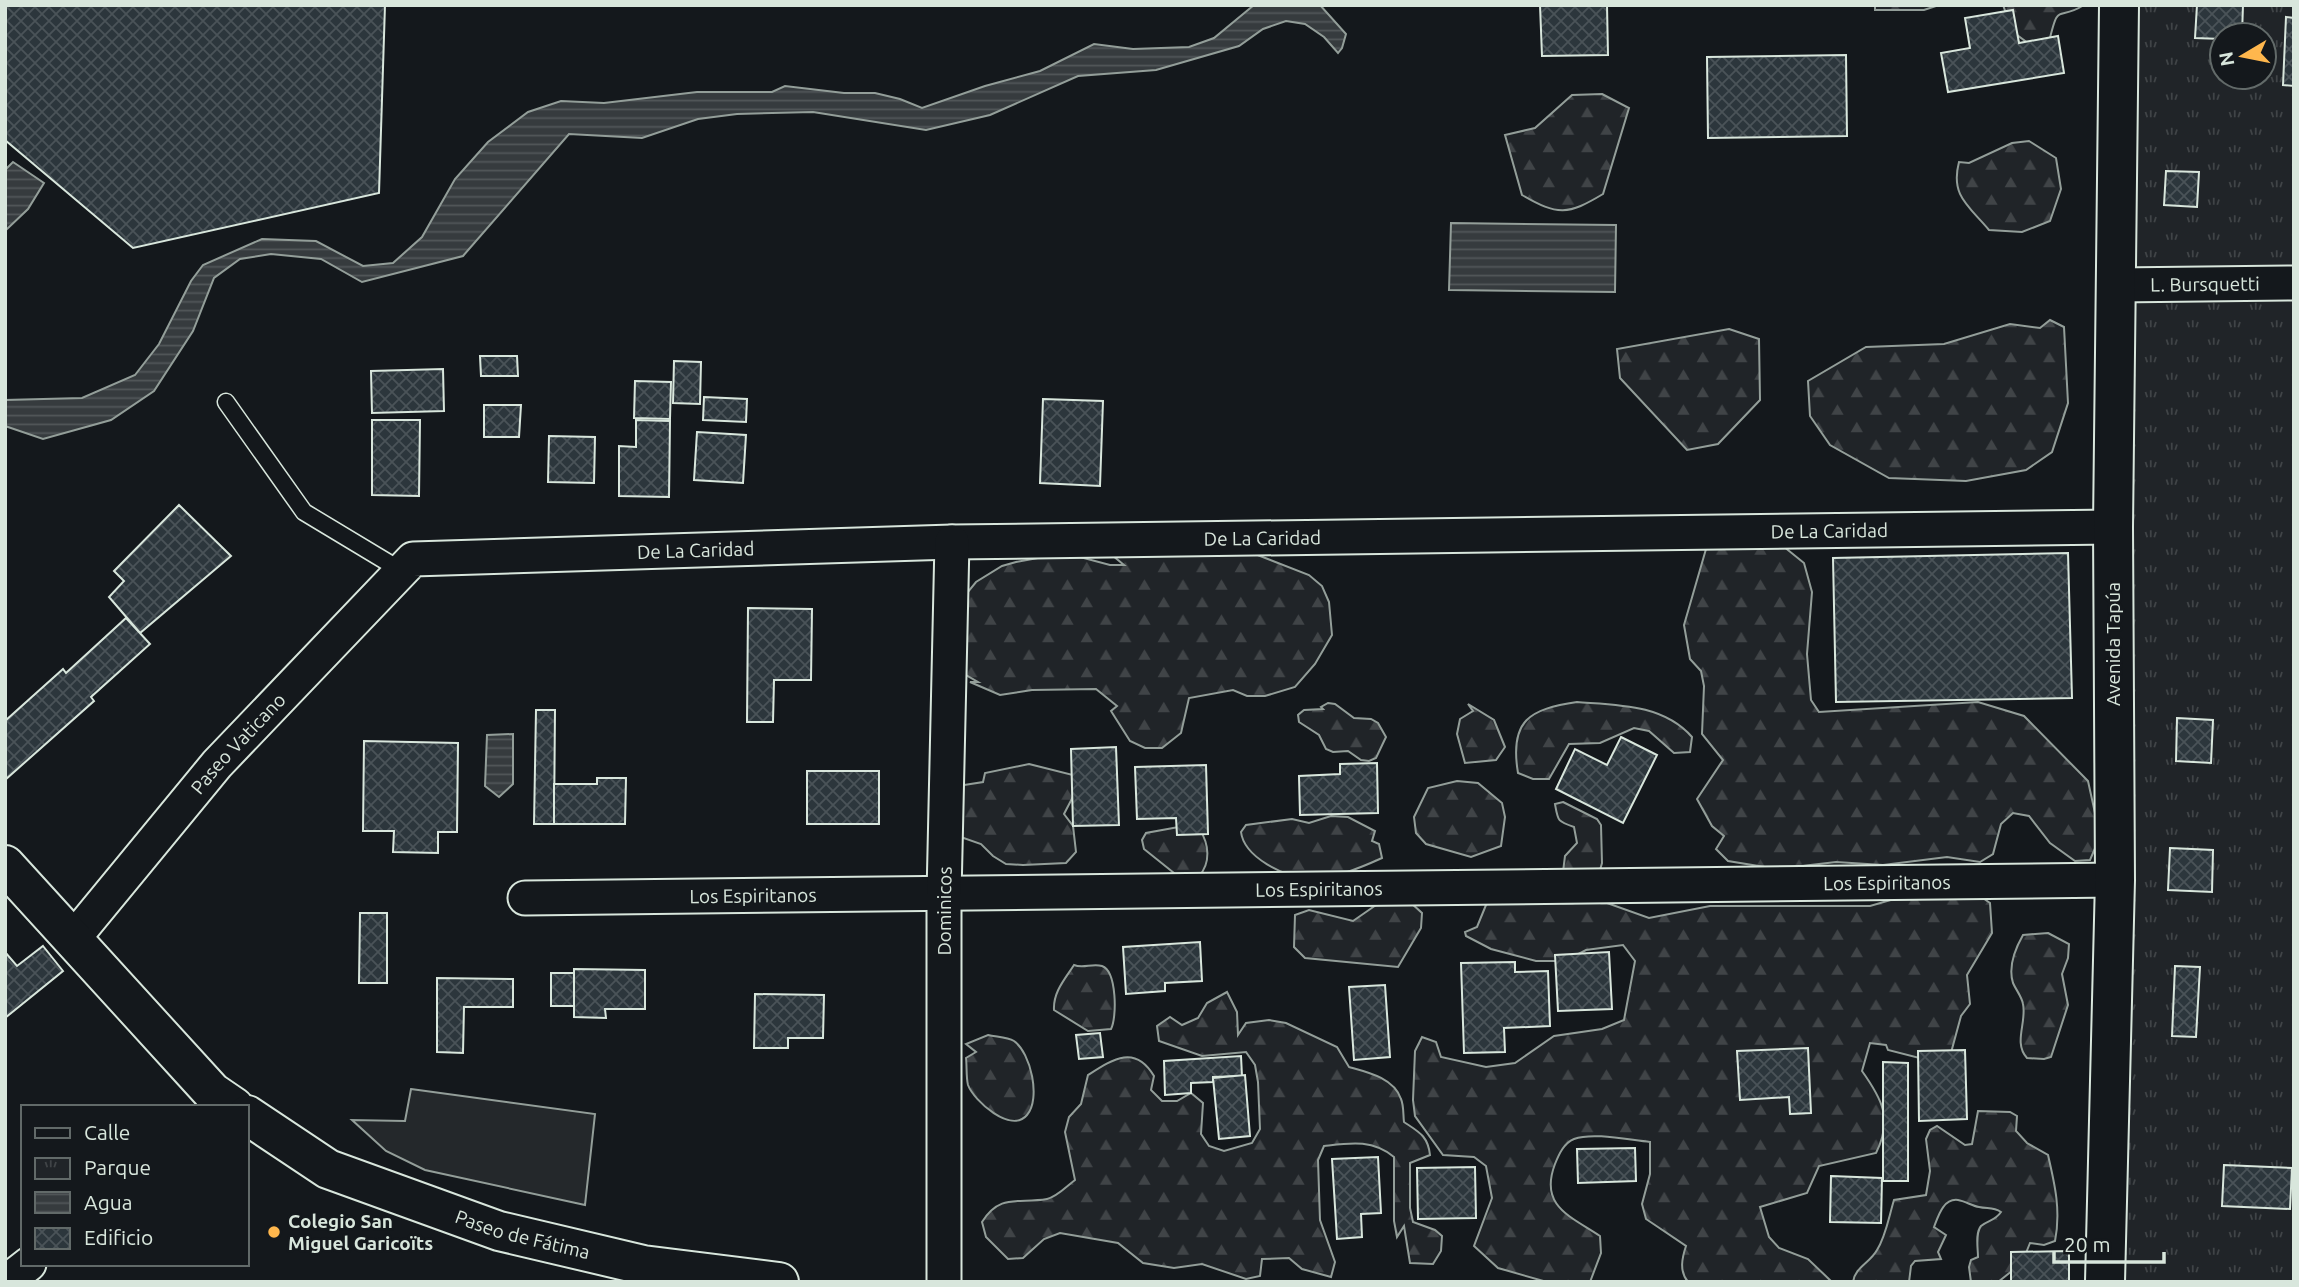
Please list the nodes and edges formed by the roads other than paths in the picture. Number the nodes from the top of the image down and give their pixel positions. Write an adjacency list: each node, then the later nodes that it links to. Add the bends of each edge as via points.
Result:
1 (2119, 5): 3 (street, Avenida Tapúa)
2 (2294, 283): 3 (street, L. Bursquetti)
3 (2116, 285): 5 (street, Avenida Tapúa)
4 (226, 402): 7 (lane, via 304,512)
5 (2113, 527): 6 (street, De La Caridad); 9 (street, Avenida Tapúa)
6 (952, 542): 7 (street, De La Caridad); 10 (street, Dominicos)
7 (407, 565): 12 (street, Paseo Vaticano, via 217,764)
8 (5, 865): 12 (street)
9 (2115, 880): 10 (street, Los Espiritanos); 19 (street, Avenida Tapúa)
10 (944, 895): 11 (street, Los Espiritanos); 18 (street, Dominicos)
11 (525, 898)
12 (73, 939): 13 (street)
13 (215, 1102)
14 (248, 1116): 17 (street, Paseo de Fátima, via 328,1169 499,1231 643,1265)
15 (27, 1266): 16 (street)
16 (6, 1282)
17 (779, 1282)
18 (944, 1282)
19 (2105, 1282)

